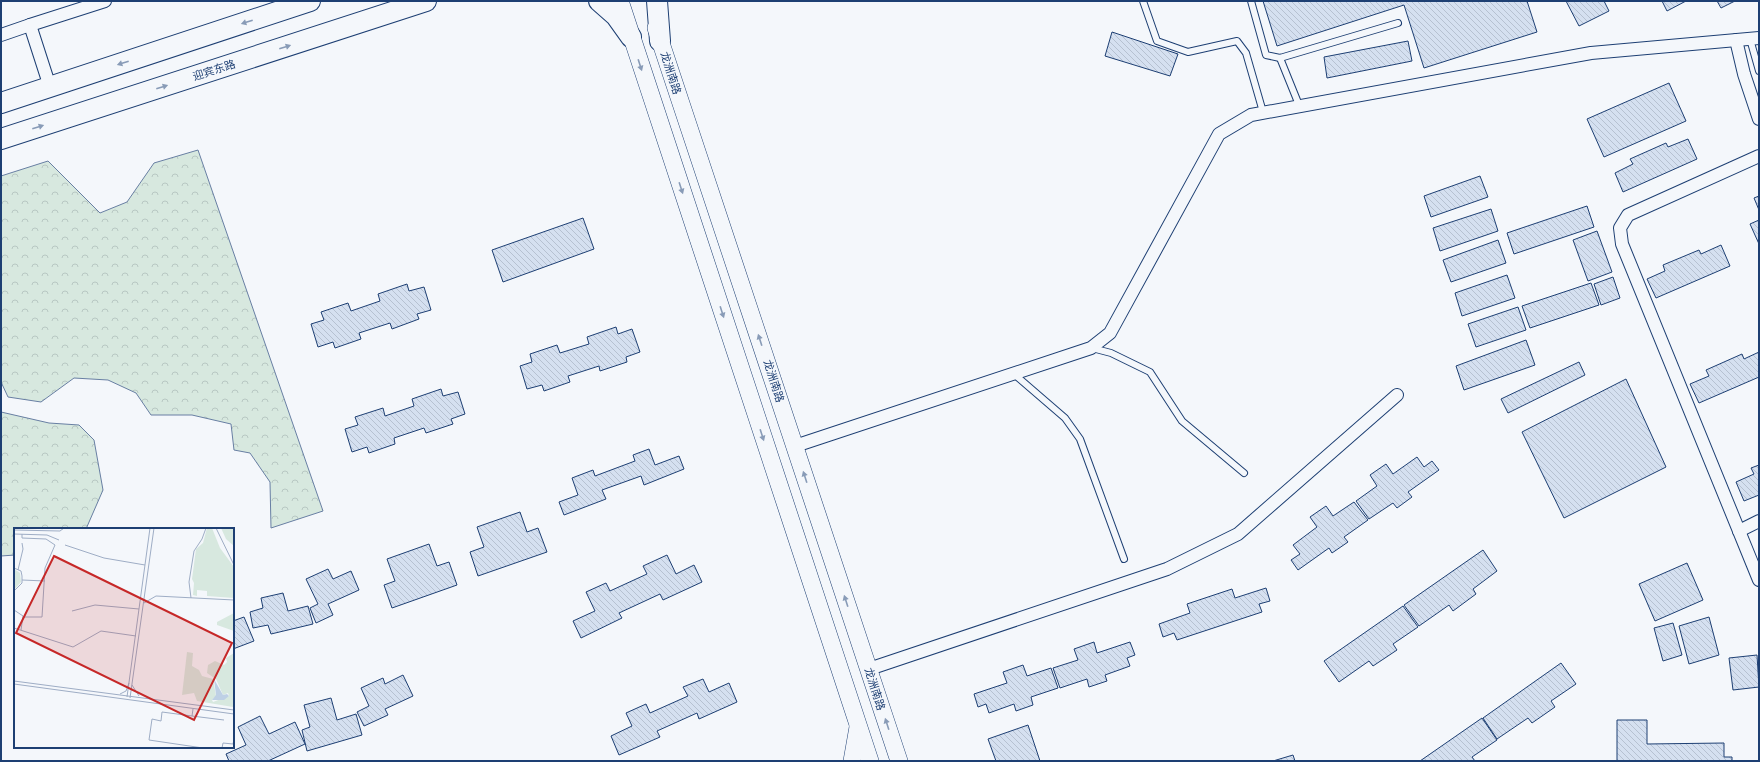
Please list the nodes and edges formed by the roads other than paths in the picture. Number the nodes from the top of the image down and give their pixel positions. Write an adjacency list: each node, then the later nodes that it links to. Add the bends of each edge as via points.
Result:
1 (105, 1): 11 (street)
2 (310, 1): 19 (highway, one-way to 19)
3 (426, 1): 24 (highway, 迎宾东路, one-way to 3)
4 (599, 1): 13 (highway, via 616,16)
5 (620, 1): 13 (main road)
6 (648, 1): 16 (main road, 龙洲南路)
7 (657, 1): 16 (highway)
8 (1143, 1): 22 (lane, via 1157,41 1188,52 1237,41 1246,53)
9 (1251, 1): 17 (lane, via 1266,55)
10 (1398, 22): 17 (lane)
11 (30, 25): 12 (street); 19 (street)
12 (1, 35)
13 (631, 37): 36 (main road, one-way to 36)
14 (1755, 38): 15 (street); 18 (lane)
15 (1736, 40): 21 (street, via 1591,53); 23 (street)
16 (660, 41): 29 (main road, 龙洲南路, one-way to 16)
17 (1280, 58): 21 (lane)
18 (1759, 71)
19 (50, 87): 20 (highway)
20 (1, 103)
21 (1299, 106): 22 (street)
22 (1263, 112): 26 (street, via 1251,115 1219,134 1110,334)
23 (1759, 119)
24 (1, 139)
25 (1759, 156): 32 (street, via 1628,215 1620,228 1622,244)
26 (1091, 348): 27 (street); 30 (lane, via 1111,353 1150,372 1182,421)
27 (1014, 374): 29 (street); 33 (lane, via 1065,418 1080,439)
28 (1397, 395): 35 (street, via 1238,534 1167,569)
29 (795, 446): 35 (main road, 龙洲南路, one-way to 29)
30 (1244, 473)
31 (1759, 522): 32 (street)
32 (1739, 531): 34 (street)
33 (1124, 559)
34 (1759, 580)
35 (869, 669): 39 (main road, 龙洲南路, one-way to 35)
36 (858, 725): 37 (main road); 38 (main road)
37 (852, 761)
38 (870, 761)
39 (899, 761)

